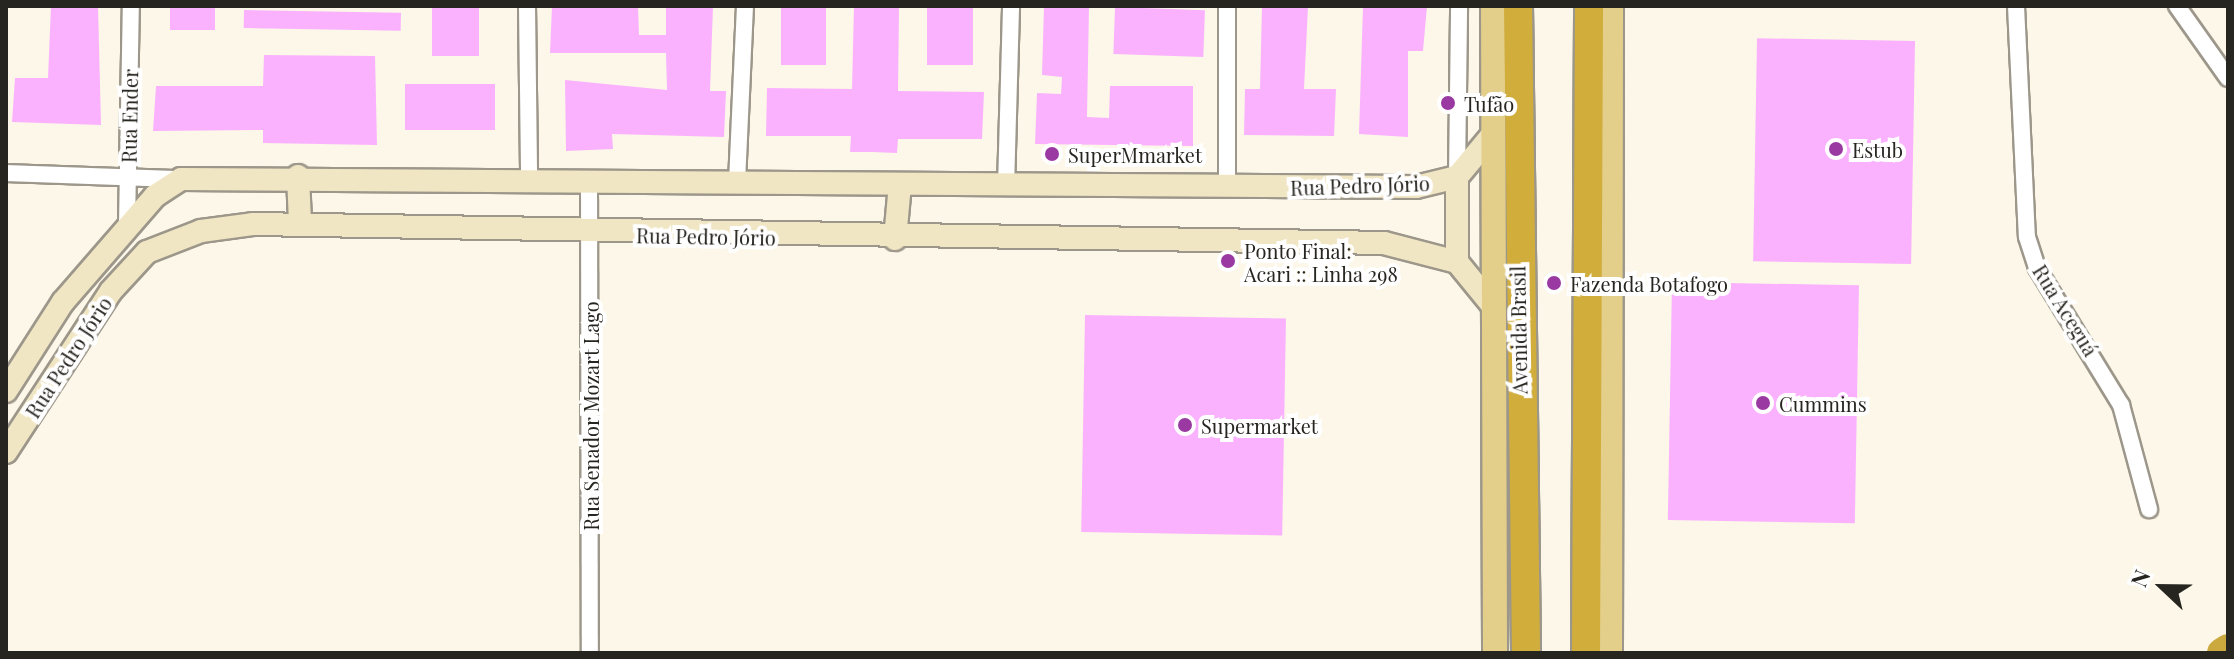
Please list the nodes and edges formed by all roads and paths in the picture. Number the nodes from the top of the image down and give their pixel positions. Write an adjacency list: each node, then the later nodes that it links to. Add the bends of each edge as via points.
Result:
1 (131, 6): 16 (street, Rua Ender)
2 (527, 6): 19 (street)
3 (745, 6): 22 (street)
4 (1011, 6): 24 (street)
5 (1227, 6): 25 (street)
6 (1459, 6): 18 (street)
7 (1493, 6): 14 (main road, Avenida Brasil)
8 (1518, 6): 37 (highway, Avenida Brasil)
9 (1589, 6): 38 (highway)
10 (1611, 6): 39 (main road)
11 (2016, 6): 34 (street, Rua Aceguá, via 2027,237 2037,268 2121,405)
12 (2177, 6): 13 (street)
13 (2228, 78)
14 (1493, 134): 18 (main road, Rua Pedro Jório); 31 (main road, Avenida Brasil)
15 (6, 173): 16 (street, Rua Pedro Jório)
16 (129, 175): 20 (street, Rua Pedro Jório); 27 (street, Rua Ender)
17 (298, 176): 19 (main road, Rua Pedro Jório); 20 (main road, Rua Pedro Jório); 26 (main road)
18 (1457, 177): 25 (main road, Rua Pedro Jório, via 1416,187); 30 (main road)
19 (529, 178): 21 (main road, Rua Pedro Jório)
20 (181, 179): 27 (main road)
21 (589, 179): 22 (main road, Rua Pedro Jório); 28 (street, Rua Senador Mozart Lago)
22 (737, 182): 23 (main road, Rua Pedro Jório)
23 (900, 184): 24 (main road, Rua Pedro Jório); 29 (main road)
24 (1006, 187): 25 (main road, Rua Pedro Jório)
25 (1227, 187)
26 (300, 221): 28 (main road, Rua Pedro Jório); 33 (main road, Rua Pedro Jório, via 201,231 147,252 111,291)
27 (127, 225): 32 (main road, via 63,302)
28 (590, 235): 29 (main road, Rua Pedro Jório); 35 (street, Rua Senador Mozart Lago)
29 (895, 239): 30 (main road, Rua Pedro Jório, via 1384,243)
30 (1457, 262): 31 (main road)
31 (1492, 305): 36 (main road, Avenida Brasil)
32 (6, 391)
33 (6, 452)
34 (2149, 509)
35 (590, 653)
36 (1495, 653)
37 (1526, 653)
38 (1586, 653)
39 (1610, 653)

